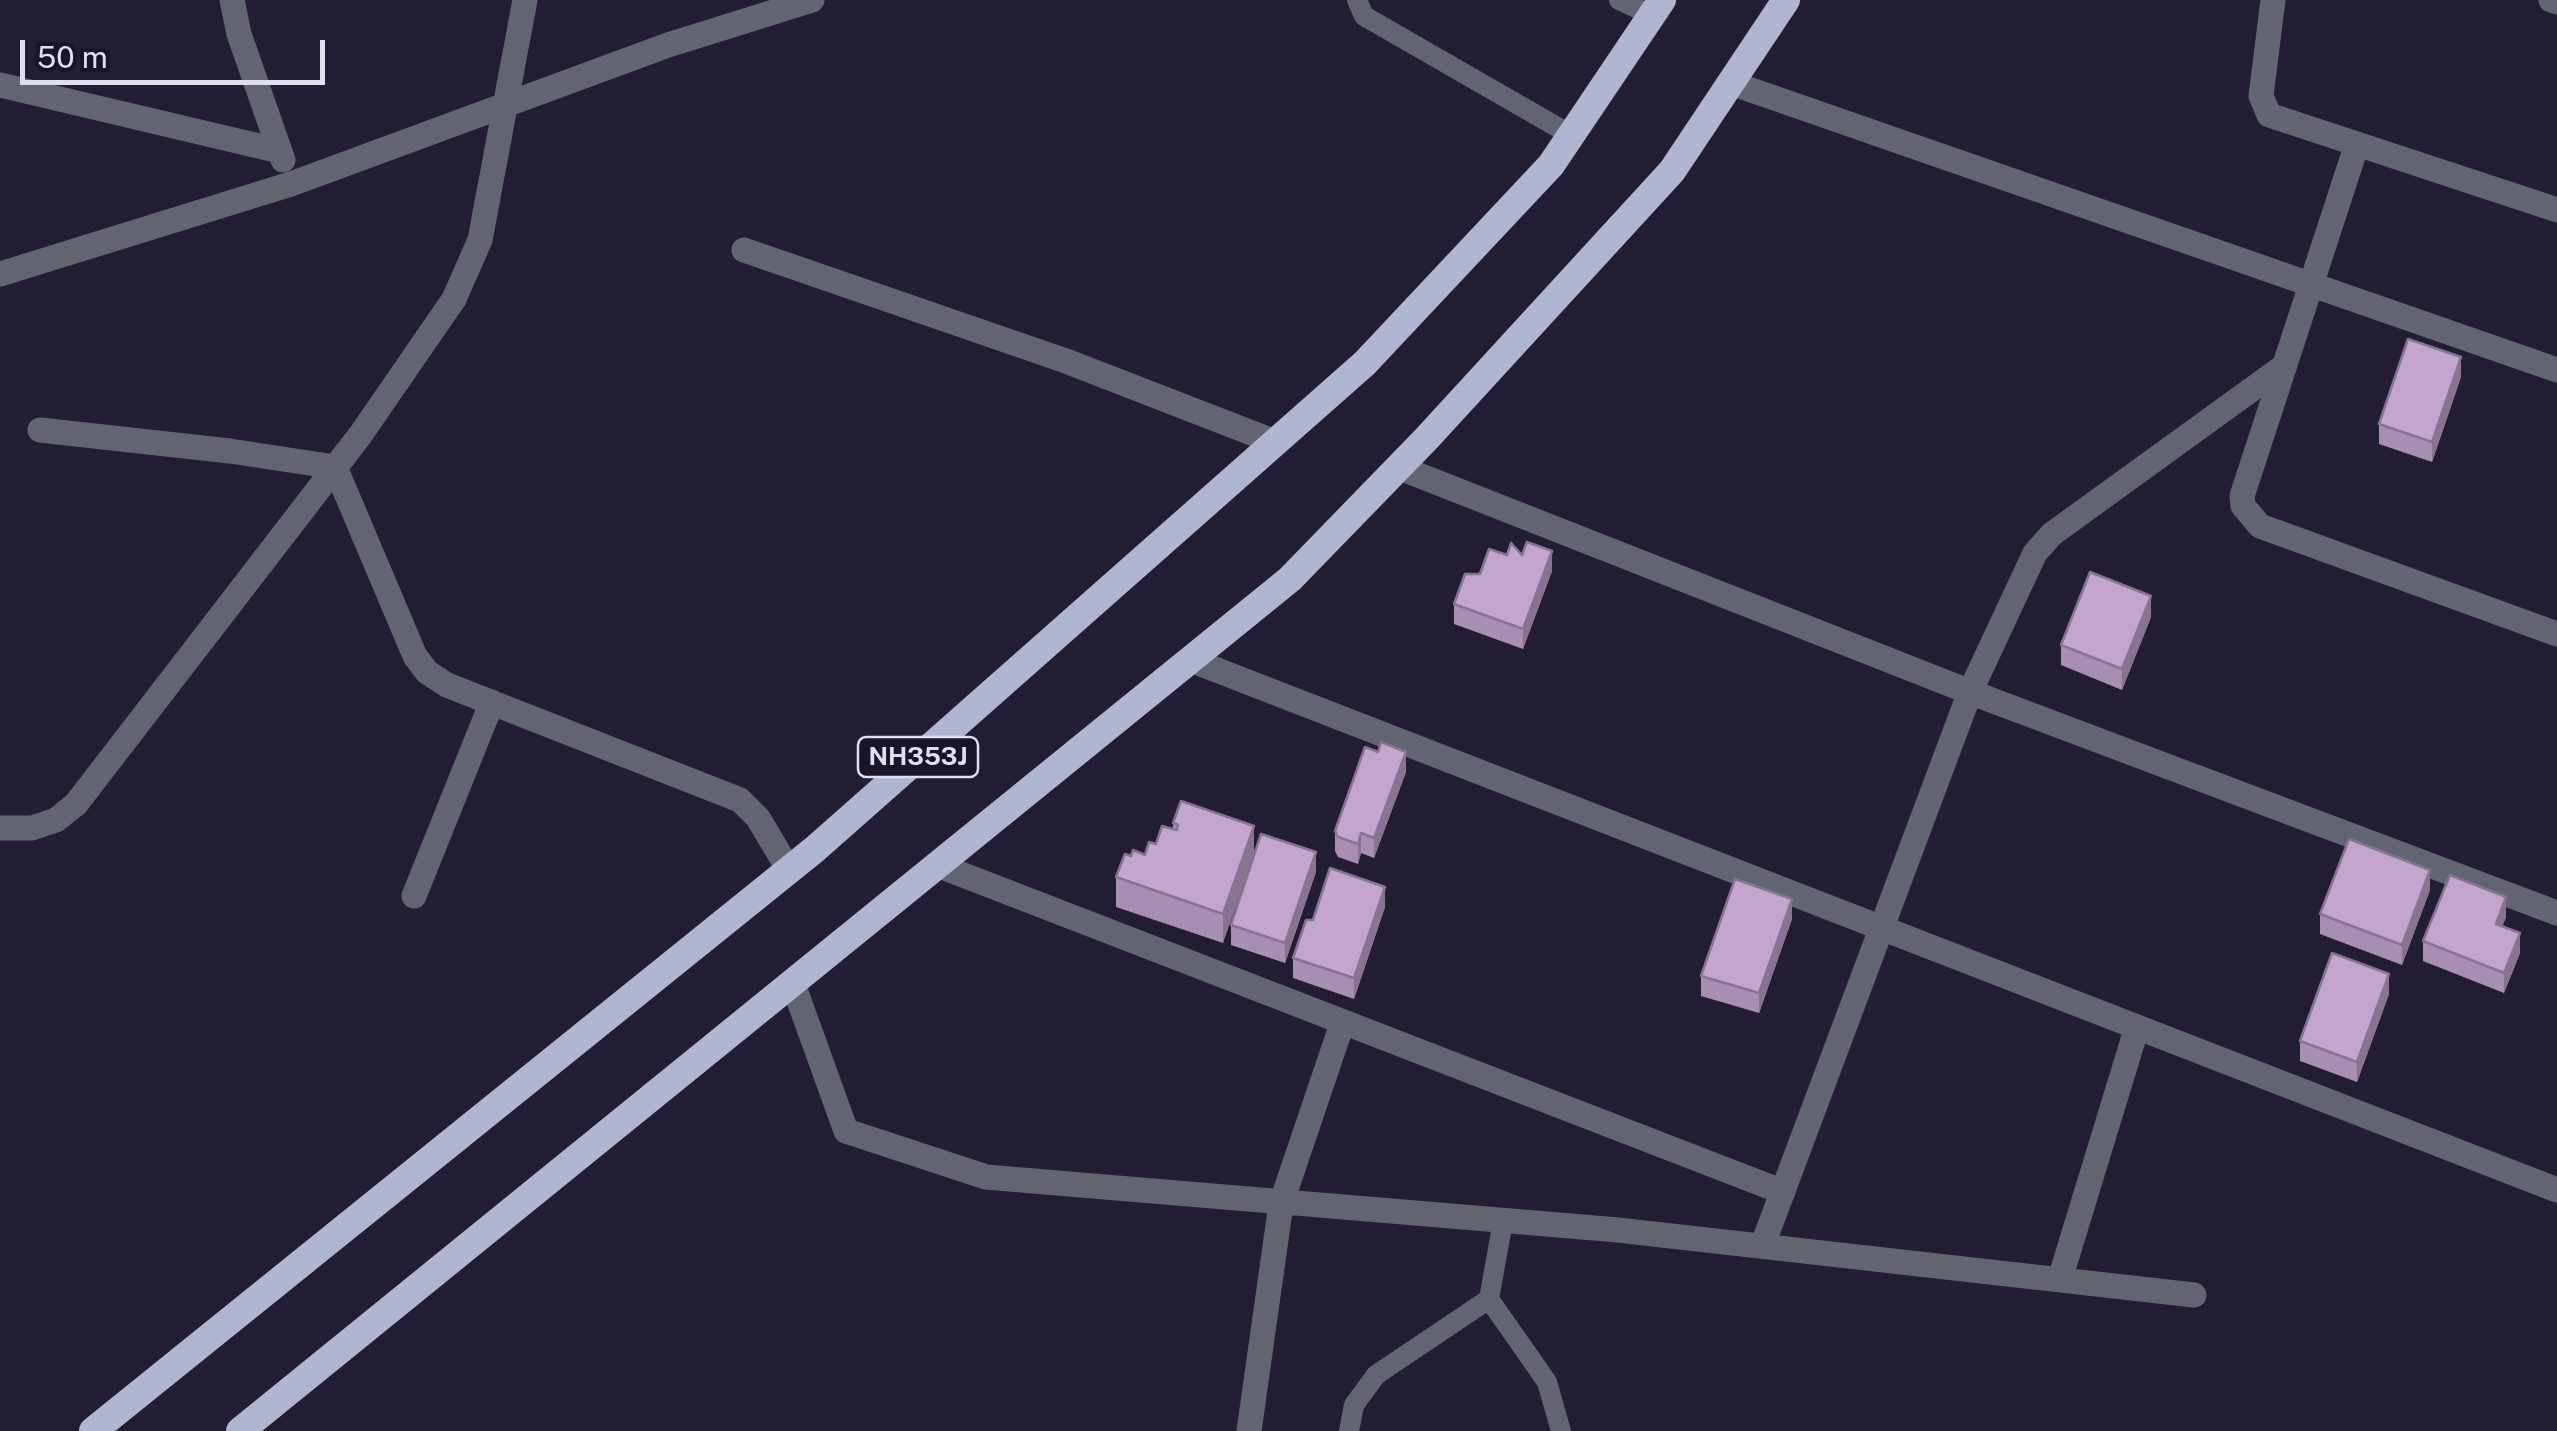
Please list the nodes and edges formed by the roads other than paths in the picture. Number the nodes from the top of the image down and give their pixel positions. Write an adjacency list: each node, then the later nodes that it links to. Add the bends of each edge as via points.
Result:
1 (232, 0): 14 (street)
2 (524, 0): 11 (street)
3 (812, 0): 11 (street)
4 (1357, 0): 12 (lane, via 1364,16)
5 (1620, 0): 8 (lane)
6 (1786, 0): 9 (highway)
7 (2273, 0): 13 (street, via 2263,106 2269,115)
8 (1656, 8): 12 (highway, NH353J)
9 (1734, 84): 19 (street); 25 (highway, via 1672,171)
10 (0, 85): 14 (street)
11 (503, 106): 15 (street); 24 (street, via 470,270)
12 (1571, 136): 23 (highway, NH353J, via 1364,363)
13 (2357, 144): 16 (street); 19 (street)
14 (280, 151): 15 (street)
15 (291, 184): 18 (street)
16 (2557, 210)
17 (744, 250): 23 (street, via 1066,361)
18 (0, 274)
19 (2311, 284): 20 (street); 21 (street)
20 (2284, 366): 26 (street, via 2242,496 2249,517); 28 (street, via 2052,534 2016,586)
21 (2557, 370)
22 (40, 430): 24 (street)
23 (1275, 442): 32 (highway, NH353J)
24 (335, 468): 29 (street, via 415,656 448,686); 30 (street, via 76,804 32,828)
25 (1398, 468): 27 (highway, via 1290,579); 28 (street)
26 (2557, 634)
27 (1191, 660): 31 (highway); 35 (street)
28 (1970, 692): 34 (street); 35 (street)
29 (492, 702): 32 (street, via 740,800); 33 (street)
30 (0, 828)
31 (940, 866): 36 (highway); 37 (street)
32 (788, 870): 47 (highway, NH353J)
33 (414, 896)
34 (2557, 914)
35 (1880, 927): 38 (street); 40 (street)
36 (793, 984): 41 (street, via 846,1131 986,1177); 48 (highway)
37 (1342, 1024): 40 (street); 41 (street)
38 (2137, 1027): 39 (street); 44 (street)
39 (2557, 1190)
40 (1783, 1192): 43 (street)
41 (1281, 1204): 42 (street); 49 (street)
42 (1503, 1221): 43 (street); 46 (lane)
43 (1763, 1244): 44 (street)
44 (2060, 1278): 45 (street)
45 (2194, 1296)
46 (1489, 1300): 50 (lane, via 1376,1375 1354,1405); 51 (lane, via 1548,1382)
47 (93, 1431)
48 (240, 1431)
49 (1249, 1431)
50 (1349, 1431)
51 (1561, 1431)

